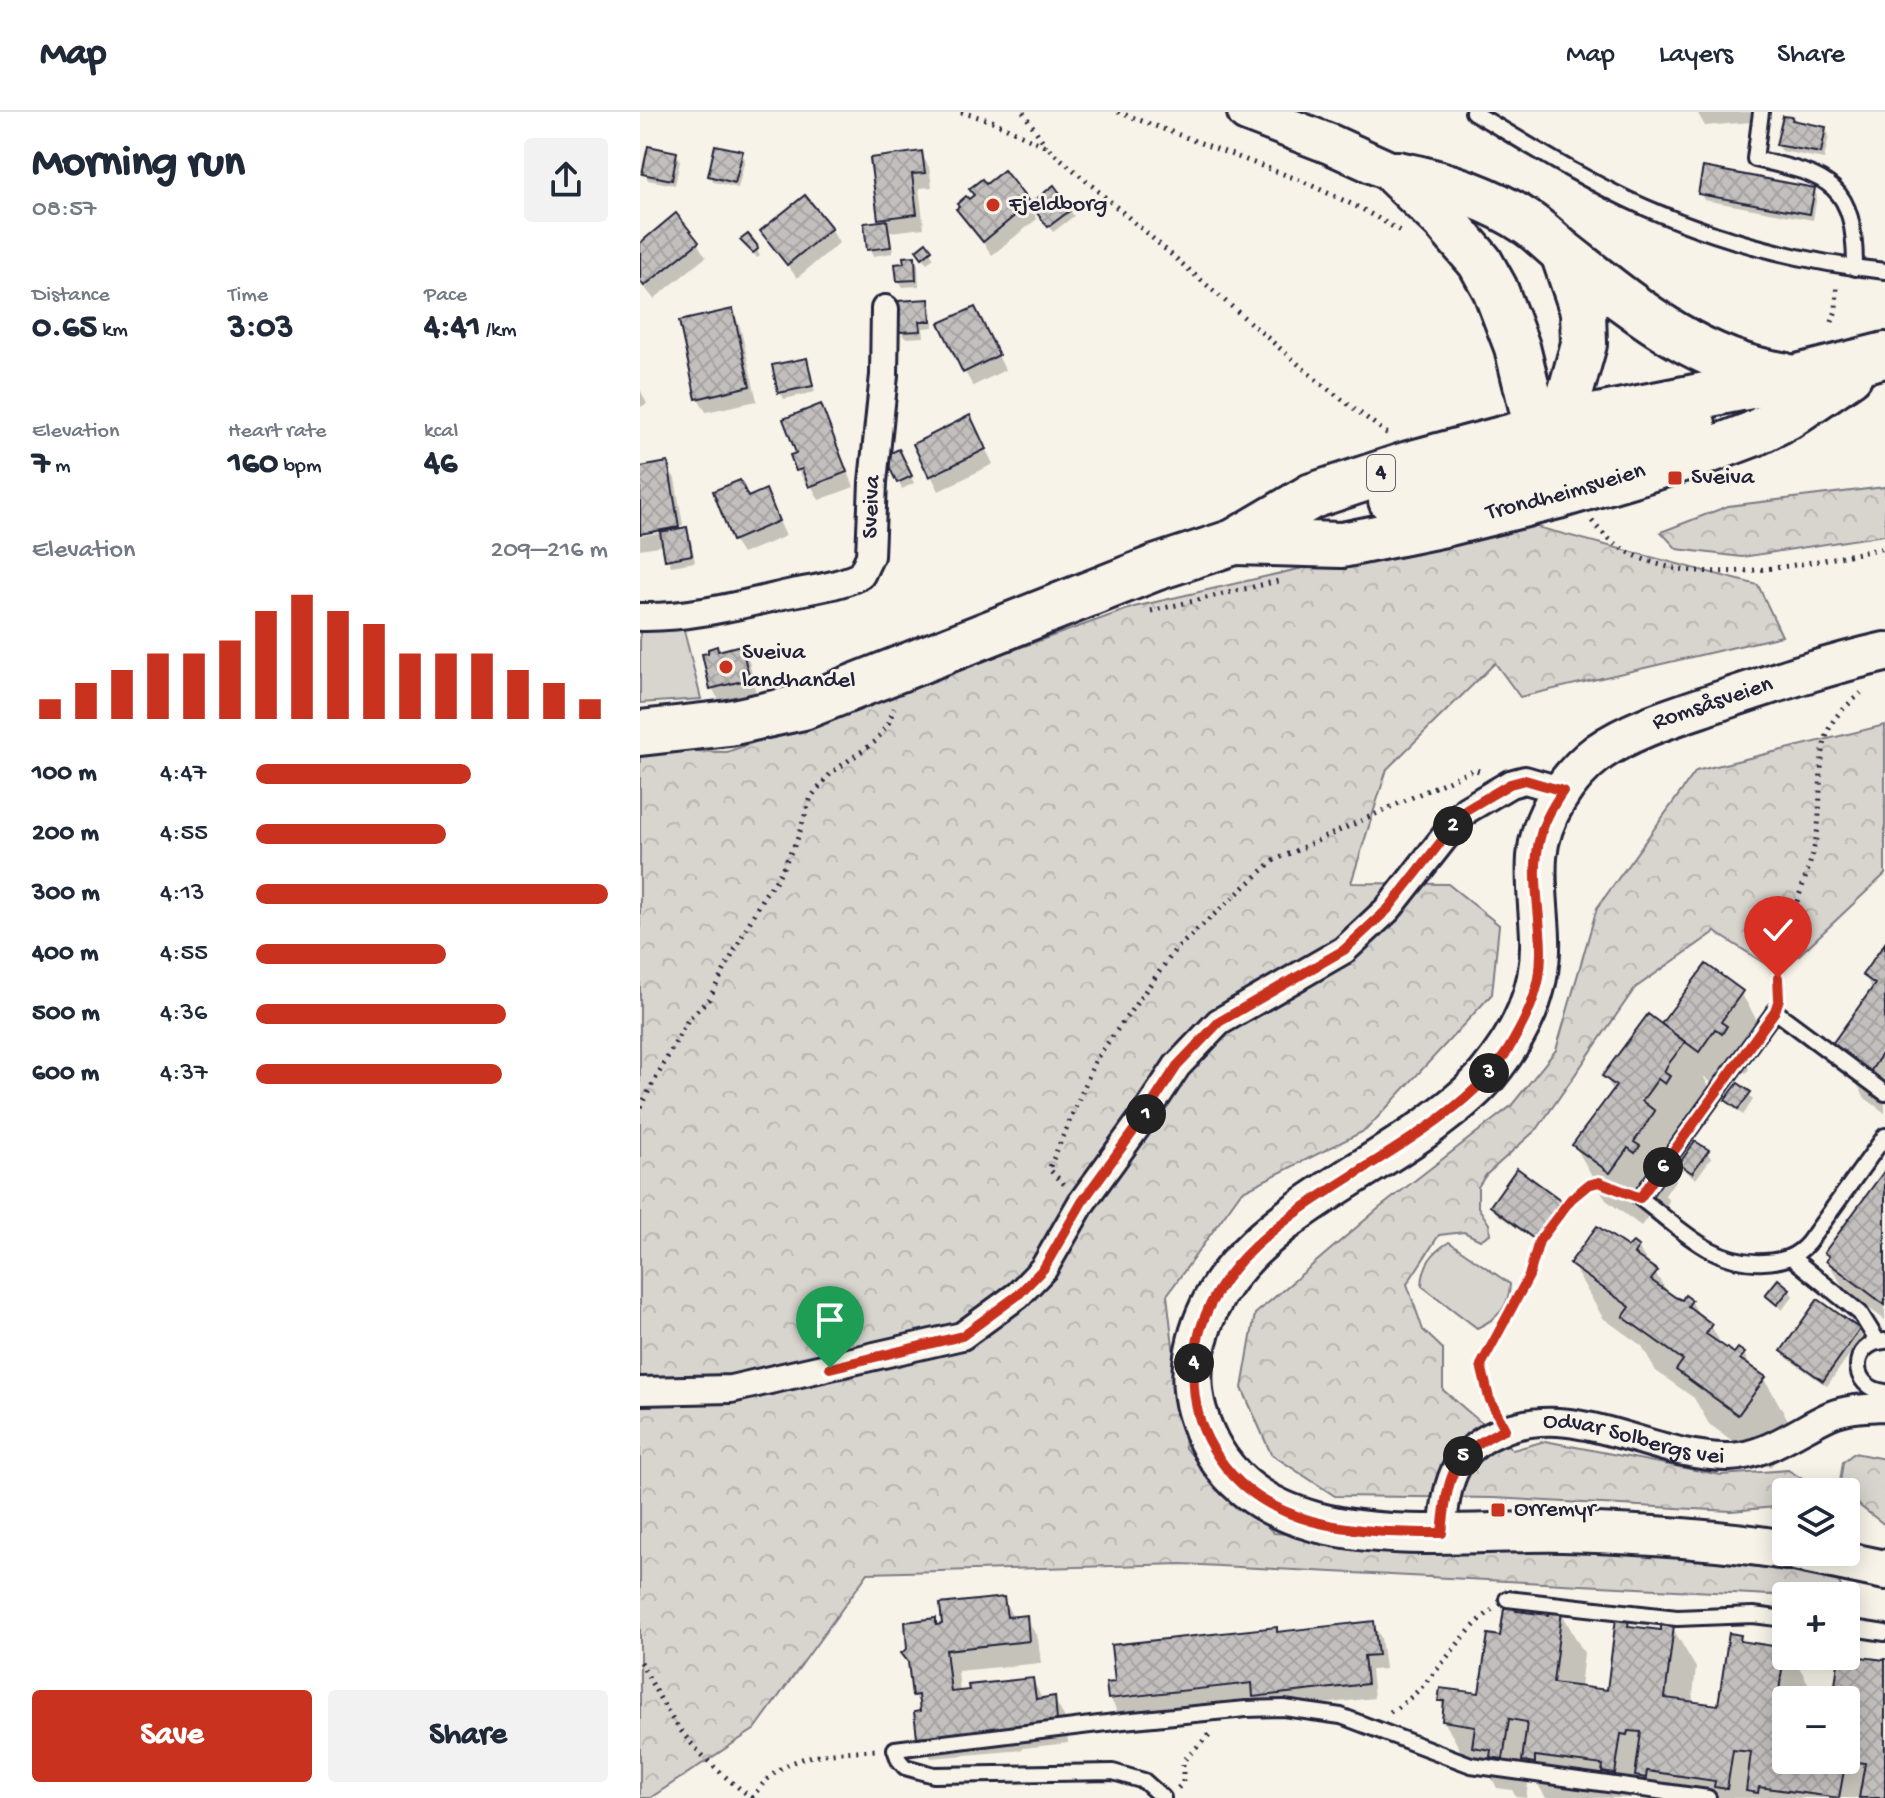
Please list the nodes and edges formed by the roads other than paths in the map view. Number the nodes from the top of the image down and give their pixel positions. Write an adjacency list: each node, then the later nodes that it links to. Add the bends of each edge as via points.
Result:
1 (1248, 112): 4 (street)
2 (1473, 112): 6 (lane, via 1641,206 1732,241)
3 (1761, 112): 6 (lane, via 1755,159 1814,174 1838,192 1855,235)
4 (1396, 174): 5 (highway, via 1468,192 1528,223); 11 (highway, via 1480,262)
5 (1563, 253): 10 (highway, via 1675,336 1765,372); 11 (highway, via 1578,289 1584,329 1581,360)
6 (1855, 268): 7 (lane)
7 (1885, 271)
8 (885, 309): 13 (street, Sveiva, via 870,556 861,575 734,606)
9 (1878, 356): 10 (highway, Trondheimsveien / 4); 12 (highway, Trondheimsveien / 4, via 1753,434 1558,496 1342,545)
10 (1797, 377): 11 (highway, Trondheimsveien / 4, via 1665,401)
11 (1552, 436): 12 (highway, Trondheimsveien / 4, via 1409,464 1312,496)
12 (1234, 542): 15 (highway, Trondheimsveien / 4, via 803,707 729,723)
13 (640, 617)
14 (1885, 652): 16 (street, Romsåsveien, via 1790,677 1631,735 1601,751)
15 (640, 733)
16 (1563, 791): 21 (street, via 1525,780 1466,810 1388,909 1344,950 1219,1022 1177,1066 1082,1202 1044,1268 1018,1295 962,1336 731,1389); 24 (street, via 1540,835 1539,977 1532,1004 1506,1052 1448,1112 1313,1201 1246,1254 1208,1309 1196,1342 1192,1374 1206,1436 1223,1467 1248,1492 1311,1521 1397,1533)
17 (1885, 1093): 19 (lane, via 1775,1011 1640,1198 1713,1253 1733,1261)
18 (1885, 1136): 19 (lane, via 1808,1243)
19 (1791, 1257): 20 (lane, via 1860,1313)
20 (1881, 1341): 22 (lane, via 1863,1350 1858,1366 1869,1388)
21 (640, 1391)
22 (1885, 1392)
23 (1885, 1407): 24 (street, Odvar Solbergs vei, via 1833,1414 1731,1457 1565,1423 1520,1423 1483,1439 1455,1467 1446,1489)
24 (1442, 1533): 25 (street, via 1634,1535)
25 (1772, 1549)
26 (1860, 1565): 27 (street)
27 (1885, 1570)
28 (1507, 1599): 29 (lane, via 1677,1618)
29 (1772, 1617)
30 (1860, 1629): 31 (lane)
31 (1885, 1633)
32 (1163, 1798): 33 (lane, via 1144,1781 1113,1772 934,1775 905,1767 895,1749 1284,1708 1341,1716 1471,1765)
33 (1708, 1798)

